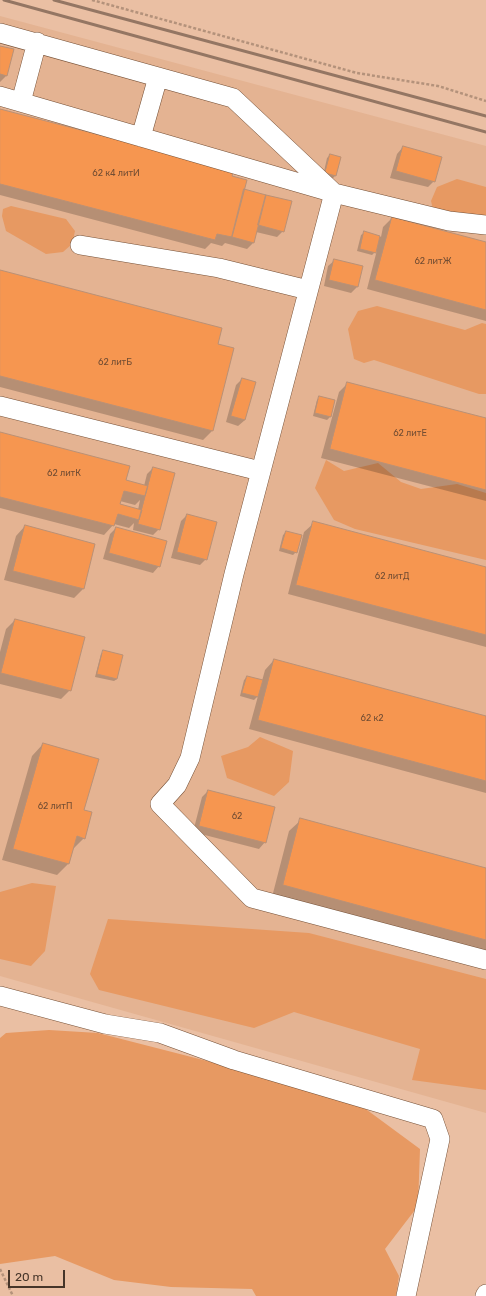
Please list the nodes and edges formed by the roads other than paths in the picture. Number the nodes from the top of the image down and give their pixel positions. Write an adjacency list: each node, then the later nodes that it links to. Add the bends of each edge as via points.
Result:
1 (0, 33): 2 (lane)
2 (37, 42): 3 (lane); 5 (lane)
3 (158, 77): 6 (lane); 7 (lane, via 233,98)
4 (0, 96): 5 (lane)
5 (21, 102): 6 (lane)
6 (141, 137): 7 (lane)
7 (334, 193): 8 (lane, via 449,221); 10 (lane)
8 (486, 225)
9 (80, 245): 10 (lane, via 219,268)
10 (308, 290): 12 (lane)
11 (0, 406): 12 (lane)
12 (260, 471): 13 (lane, via 190,758 177,785 160,804 252,898)
13 (486, 960)
14 (0, 996): 15 (lane, via 105,1024 160,1033 234,1060 433,1119 440,1139)
15 (406, 1296)

